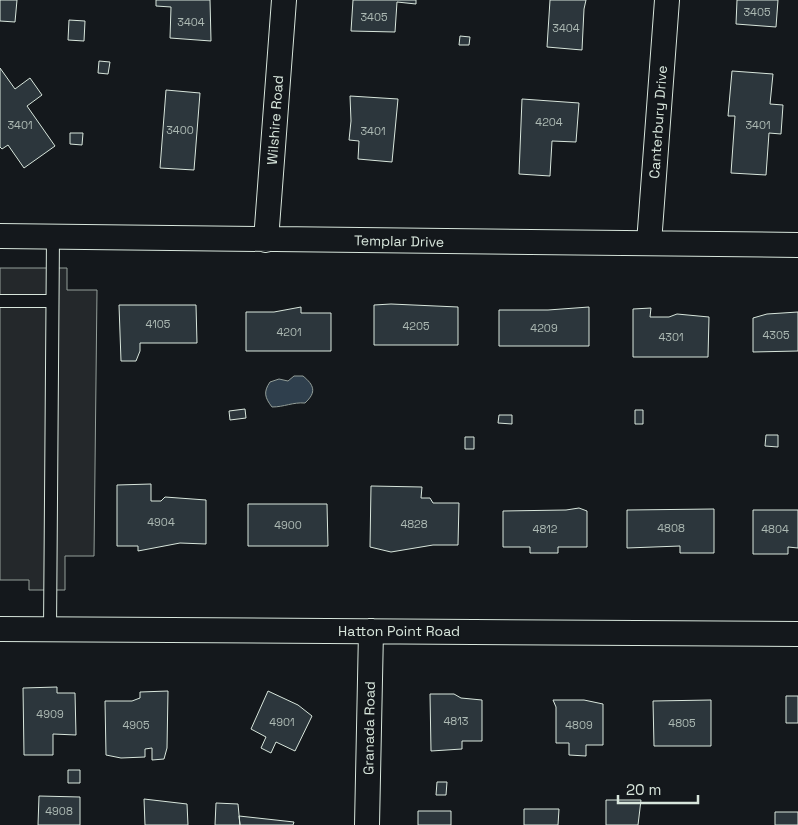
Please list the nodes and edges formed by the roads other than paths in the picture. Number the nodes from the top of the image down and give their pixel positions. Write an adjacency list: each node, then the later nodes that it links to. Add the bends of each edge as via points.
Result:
1 (284, 0): 5 (street, Wilshire Road)
2 (667, 0): 6 (street, Canterbury Drive)
3 (0, 236): 4 (street, Templar Drive)
4 (53, 237): 5 (street, Templar Drive); 9 (lane)
5 (266, 240): 6 (street, Templar Drive)
6 (649, 243): 7 (street, Templar Drive)
7 (798, 245)
8 (0, 301): 9 (lane)
9 (52, 301): 11 (lane)
10 (0, 629): 11 (street, Hatton Point Road)
11 (50, 630): 12 (street, Hatton Point Road)
12 (370, 631): 13 (street, Hatton Point Road); 14 (street, Granada Road)
13 (798, 634)
14 (367, 825)

